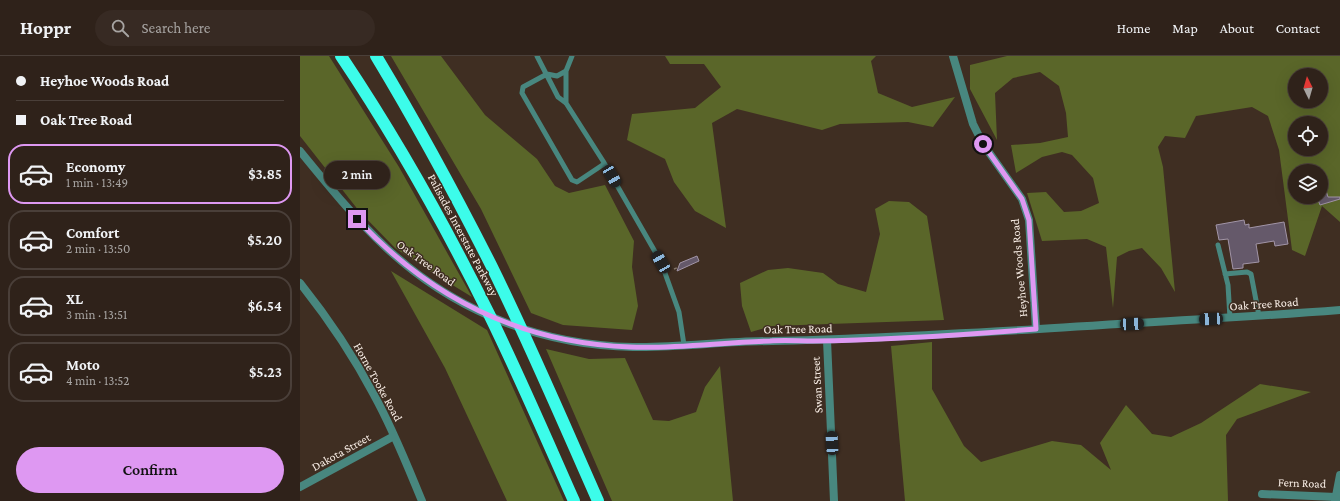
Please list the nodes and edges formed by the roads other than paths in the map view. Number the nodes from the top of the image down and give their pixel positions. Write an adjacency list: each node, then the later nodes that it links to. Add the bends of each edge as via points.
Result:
1 (341, 56): 26 (highway, Palisades Interstate Parkway, via 395,142 462,261 503,343)
2 (376, 56): 27 (highway, Palisades Interstate Parkway, via 429,148 487,258 530,347)
3 (537, 56): 7 (lane)
4 (572, 56): 6 (lane)
5 (953, 56): 17 (street, Heyhoe Woods Road, via 973,124 983,144 1022,199 1029,220)
6 (566, 71): 7 (lane, via 557,76); 8 (lane)
7 (547, 74): 8 (lane, via 558,97); 10 (lane, via 523,87 522,93 572,180 577,182)
8 (566, 103): 10 (lane)
9 (300, 151): 19 (street, Oak Tree Road, via 348,209 378,241 410,269 436,288 496,319 557,338 622,347)
10 (604, 164): 19 (lane, via 661,262 679,312)
11 (1218, 245): 12 (lane)
12 (1225, 274): 15 (lane, via 1251,274); 16 (lane)
13 (300, 282): 20 (street, Horne Tooke Road, via 358,365)
14 (1340, 310): 15 (street, Oak Tree Road)
15 (1259, 316): 16 (street, Oak Tree Road)
16 (1230, 318): 17 (street, Oak Tree Road)
17 (1036, 329): 18 (street, Oak Tree Road)
18 (827, 340): 19 (street, Oak Tree Road); 28 (street, Swan Street)
19 (684, 345)
20 (394, 436): 22 (street, Dakota Street); 25 (street, Horne Tooke Road)
21 (1340, 475): 24 (street)
22 (300, 488)
23 (1262, 494): 24 (street, Fern Road)
24 (1337, 499)
25 (422, 501)
26 (574, 501)
27 (598, 501)
28 (834, 501)

